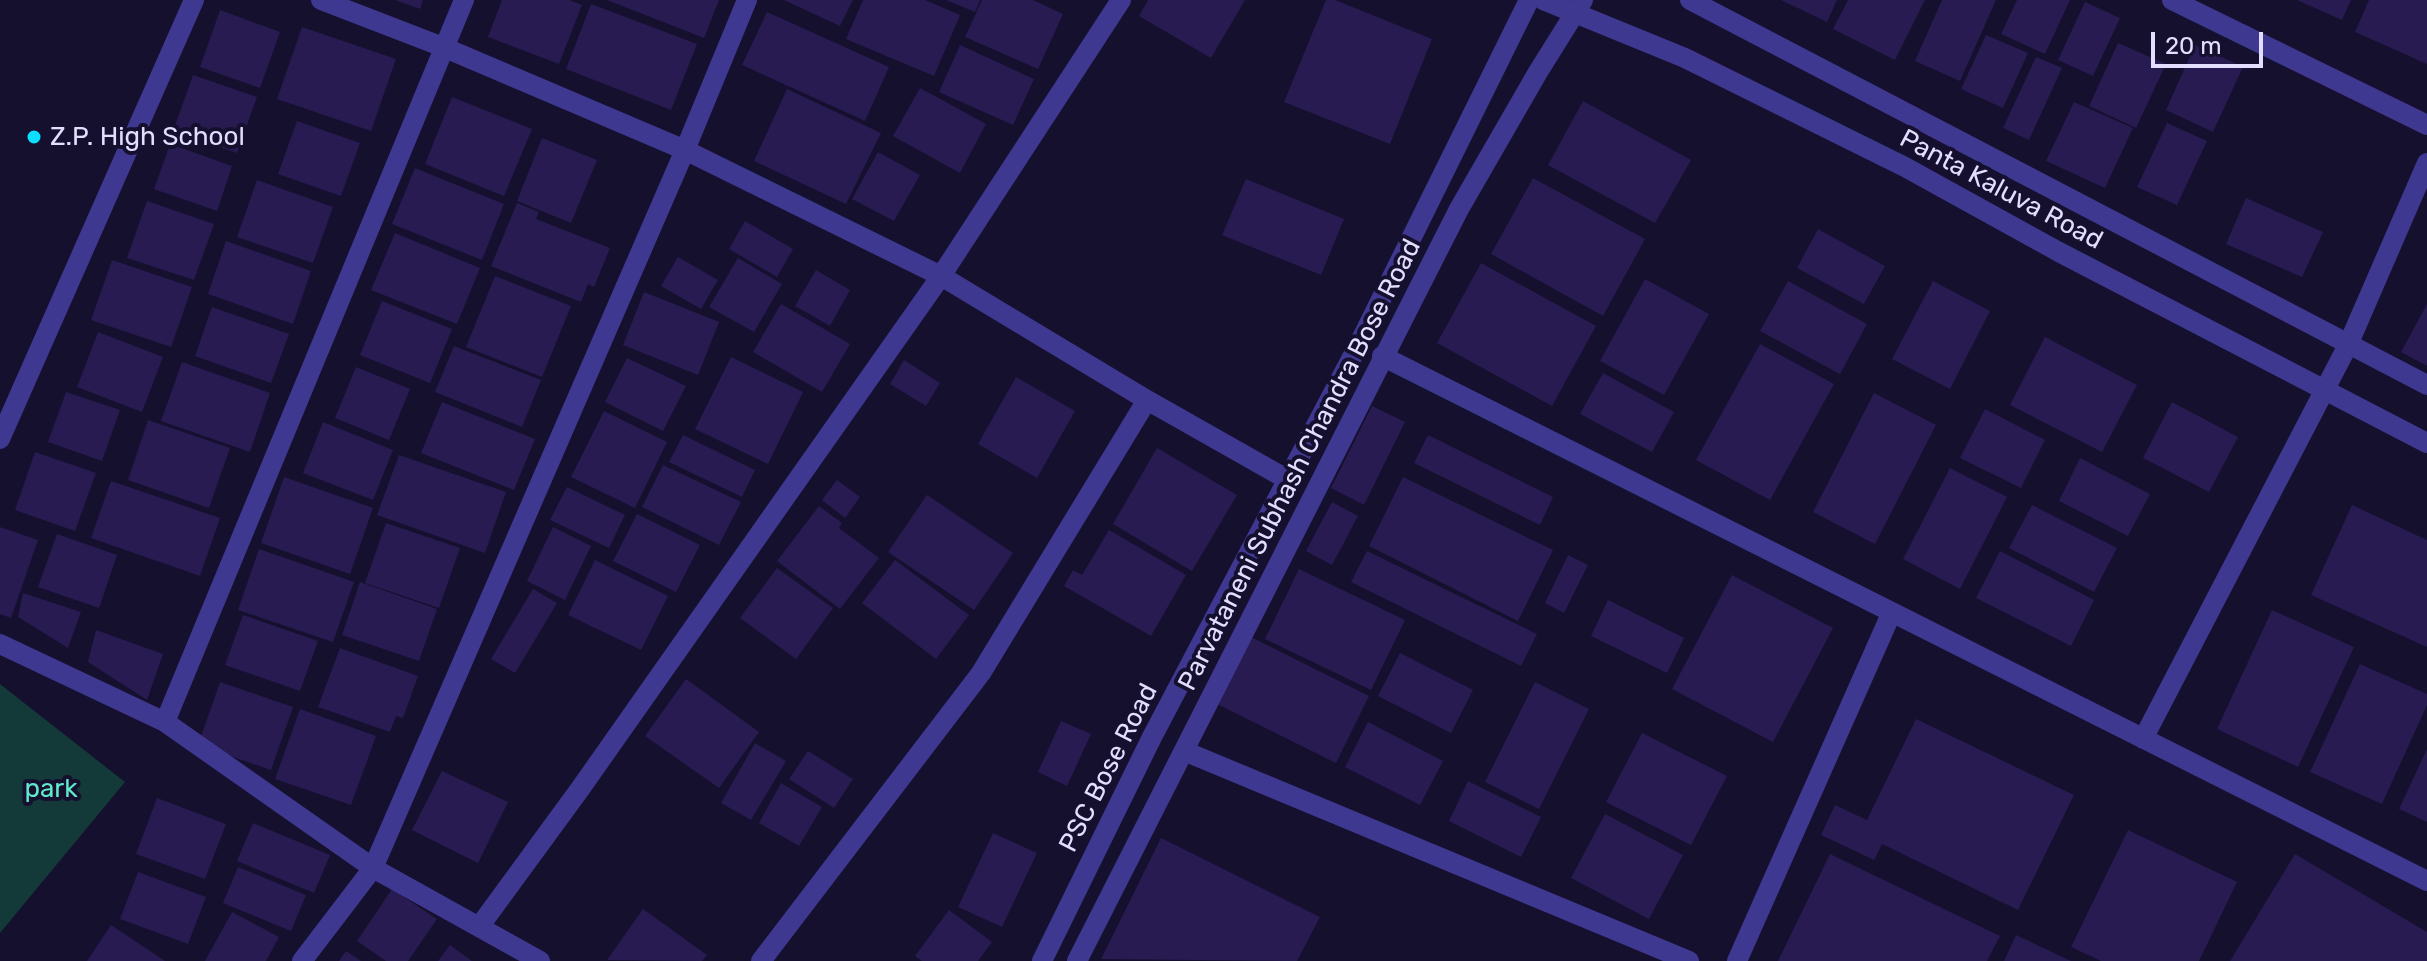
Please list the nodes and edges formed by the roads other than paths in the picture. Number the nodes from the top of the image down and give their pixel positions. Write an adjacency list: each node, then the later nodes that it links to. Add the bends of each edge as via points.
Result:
1 (194, 0): 21 (street)
2 (321, 0): 11 (street)
3 (464, 0): 11 (street)
4 (747, 0): 13 (street)
5 (1121, 0): 15 (street)
6 (1529, 0): 23 (street, PSC Bose Road)
7 (1543, 0): 10 (street, Panta Kaluva Road)
8 (1690, 0): 16 (street, Panta Kaluva Road)
9 (2172, 0): 12 (street)
10 (1579, 7): 17 (street, Parvataneni Subhash Chandra Bose Road, via 1459,209); 19 (street, Panta Kaluva Road, via 1905,167)
11 (443, 47): 13 (street); 26 (street)
12 (2427, 125)
13 (685, 150): 15 (street); 29 (street)
14 (2427, 163): 16 (street)
15 (941, 276): 20 (street); 31 (street)
16 (2348, 345): 18 (street, Panta Kaluva Road); 19 (street)
17 (1382, 356): 24 (street); 28 (street, Parvataneni Subhash Chandra Bose Road)
18 (2427, 385)
19 (2325, 389): 22 (street, Panta Kaluva Road); 27 (street)
20 (1147, 400): 23 (street); 34 (street, via 981,673)
21 (0, 439)
22 (2427, 443)
23 (1290, 481): 35 (street, PSC Bose Road, via 1152,737)
24 (1891, 614): 27 (street); 38 (street)
25 (0, 644): 26 (street)
26 (165, 722): 29 (street)
27 (2143, 739): 30 (street)
28 (1184, 751): 36 (street, Parvataneni Subhash Chandra Bose Road); 37 (street)
29 (373, 868): 31 (street); 32 (street)
30 (2427, 881)
31 (479, 927): 33 (street)
32 (302, 961)
33 (540, 961)
34 (761, 961)
35 (1042, 961)
36 (1077, 961)
37 (1689, 961)
38 (1737, 961)

